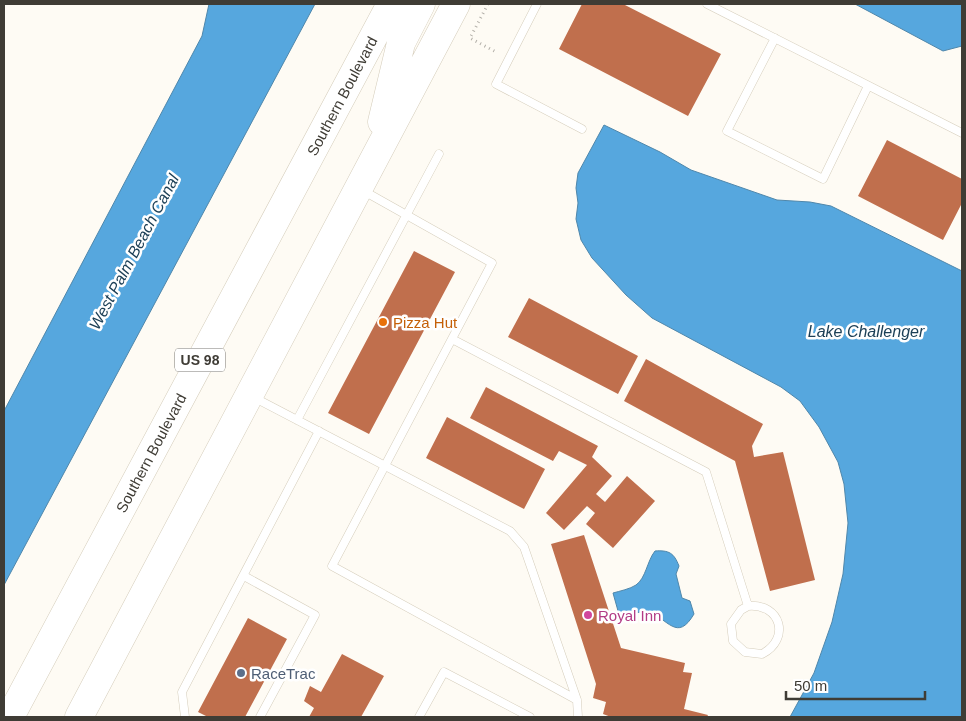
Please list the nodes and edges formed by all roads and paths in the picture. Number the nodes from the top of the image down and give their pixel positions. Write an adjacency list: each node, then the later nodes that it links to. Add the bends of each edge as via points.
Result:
1 (391, 4): 24 (highway, Southern Boulevard / US 98)
2 (421, 4): 13 (highway, via 401,43)
3 (456, 4): 13 (highway)
4 (488, 4): 8 (path, via 470,38)
5 (537, 4): 10 (lane, via 496,84)
6 (707, 4): 7 (lane)
7 (775, 38): 9 (lane); 9 (lane, via 727,131 823,179)
8 (496, 52)
9 (868, 86): 11 (lane)
10 (582, 128)
11 (962, 133)
12 (439, 154): 15 (lane)
13 (372, 162): 14 (highway)
14 (358, 188): 15 (lane); 17 (highway)
15 (405, 214): 16 (lane, via 492,263); 18 (lane)
16 (452, 338): 20 (lane); 22 (lane, via 706,472)
17 (249, 395): 18 (lane); 25 (highway)
18 (297, 420): 19 (lane)
19 (319, 431): 20 (lane); 21 (lane)
20 (384, 466): 23 (lane, via 515,536 524,547); 23 (lane, via 332,566)
21 (244, 576): 26 (lane, via 182,692); 27 (lane, via 315,614)
22 (748, 606): 22 (lane, via 765,608 777,619 780,627 775,644 762,654 745,652 733,641 731,624)
23 (577, 700): 30 (lane)
24 (10, 717)
25 (79, 717)
26 (185, 717)
27 (260, 717)
28 (419, 717): 29 (lane, via 444,672)
29 (530, 717)
30 (578, 717)

